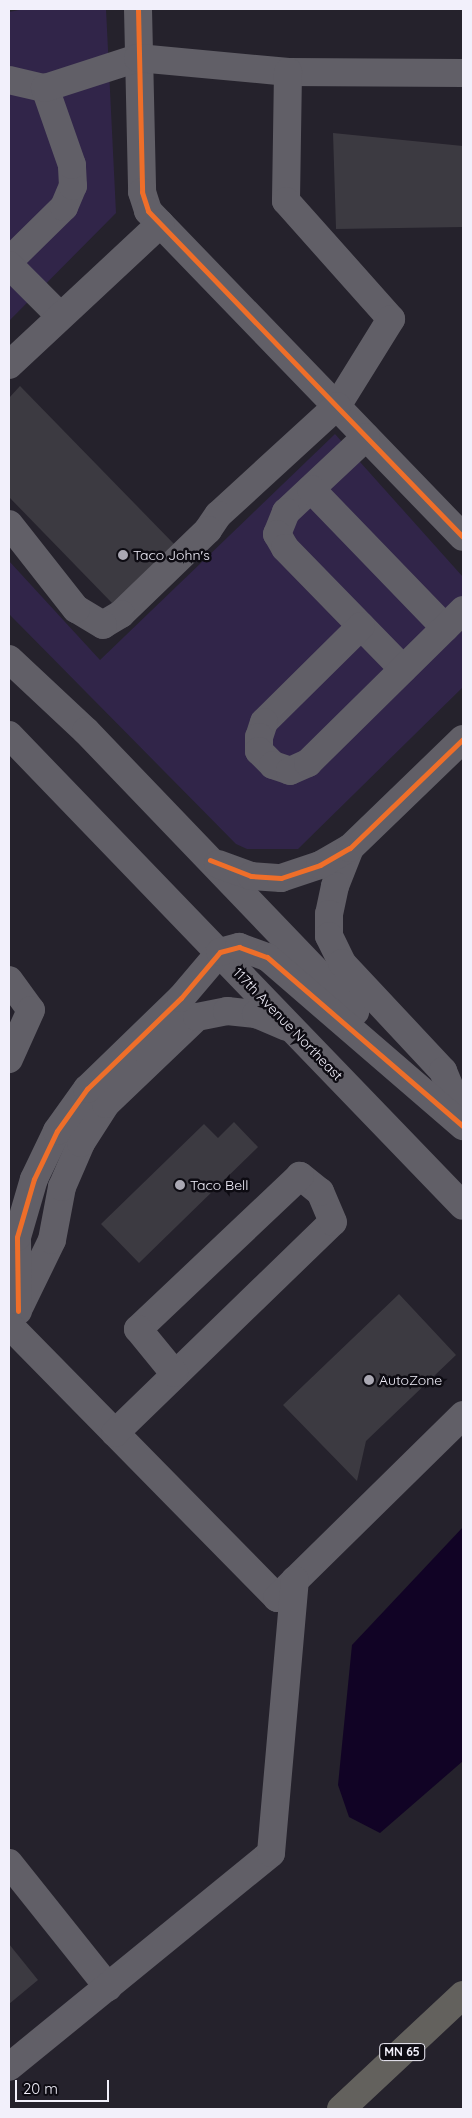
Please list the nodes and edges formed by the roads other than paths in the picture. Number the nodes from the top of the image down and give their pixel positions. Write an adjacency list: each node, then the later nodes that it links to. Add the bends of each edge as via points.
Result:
1 (138, 9): 2 (street)
2 (138, 58): 3 (street); 6 (street); 7 (street, via 142,192 148,211)
3 (288, 72): 4 (street); 11 (street, via 286,200 391,319)
4 (463, 73)
5 (9, 80): 6 (street)
6 (45, 88): 8 (street, via 72,165 73,186 64,207)
7 (160, 224): 9 (street); 11 (street)
8 (9, 263): 9 (street)
9 (60, 316): 10 (street)
10 (9, 365)
11 (337, 406): 12 (street); 14 (street, via 218,516 208,530 121,614 103,625 76,609)
12 (366, 437): 13 (street); 15 (street)
13 (312, 489): 16 (street); 17 (street, via 286,512 277,534 285,548)
14 (16, 532)
15 (463, 537)
16 (454, 619): 19 (street)
17 (361, 626): 19 (street); 19 (street, via 264,722 259,736 259,751 273,765 290,771 308,762)
18 (9, 660): 23 (street, via 86,731)
19 (403, 669)
20 (9, 735): 24 (street, 117th Avenue Northeast)
21 (463, 739): 22 (street)
22 (350, 848): 23 (street, via 320,865 281,878 251,876); 28 (street, via 335,886 329,914 329,936 342,962 443,1071)
23 (210, 860): 29 (street)
24 (220, 952): 26 (street, 117th Avenue Northeast); 29 (street, via 239,947 267,957); 31 (street, via 181,998 87,1089 57,1131 34,1179 17,1237)
25 (9, 980): 27 (street, via 30,1010)
26 (296, 1032): 30 (street, 117th Avenue Northeast); 32 (street, via 256,1014 227,1011 197,1017 106,1104 81,1143 62,1187 52,1240)
27 (9, 1058)
28 (463, 1118)
29 (463, 1125)
30 (463, 1206)
31 (13, 1277): 32 (street)
32 (12, 1324): 35 (street)
33 (174, 1373): 33 (street, via 333,1222 320,1192 300,1176 138,1328); 35 (street)
34 (463, 1415): 36 (street)
35 (115, 1433): 36 (street, via 277,1598)
36 (295, 1580): 38 (street, via 271,1853)
37 (9, 1863): 38 (street)
38 (108, 1986): 40 (street)
39 (463, 1996): 41 (highway, MN 65)
40 (9, 2067)
41 (341, 2109)

